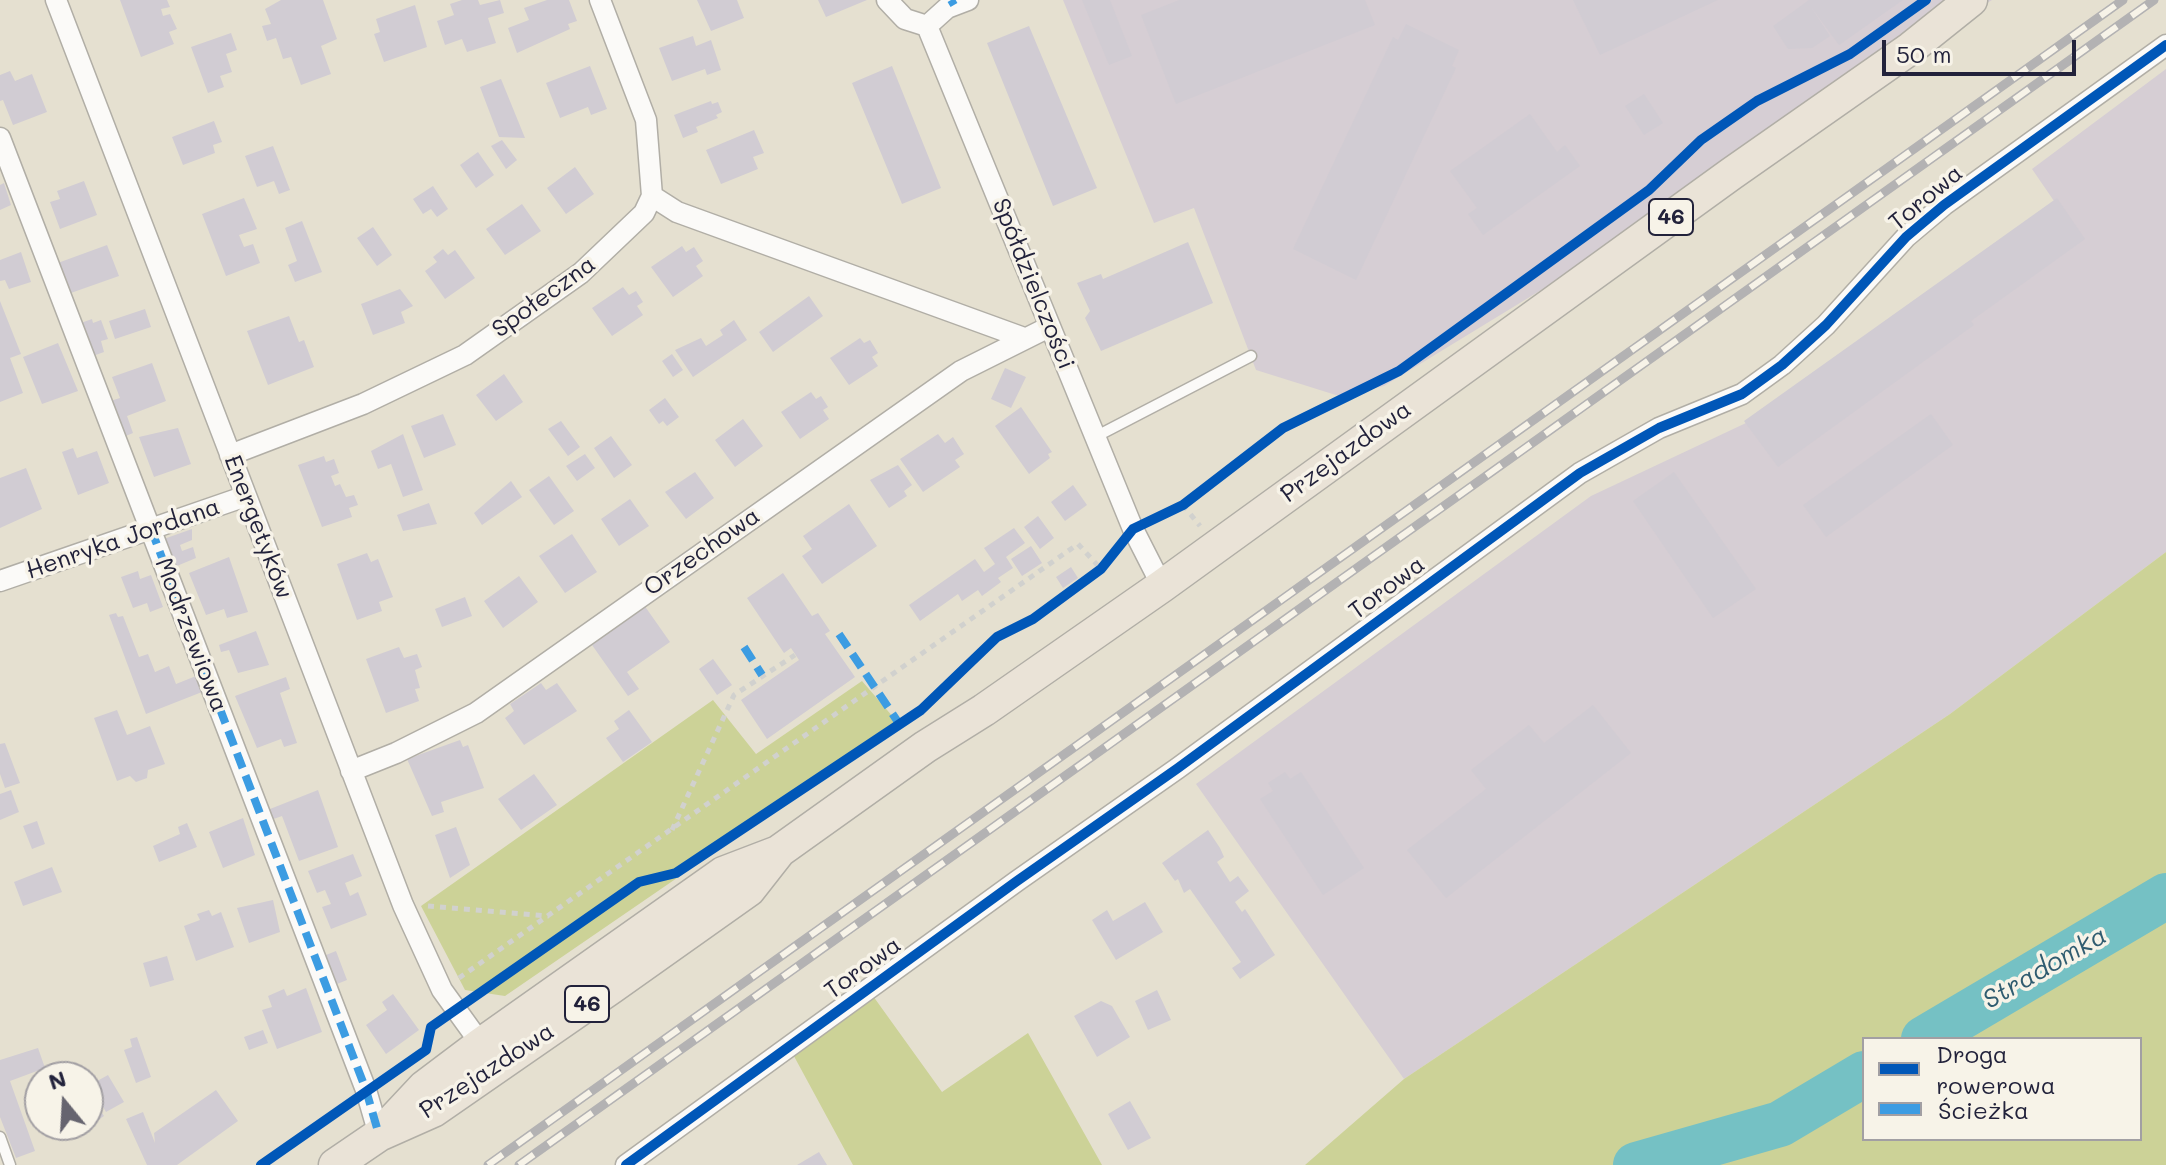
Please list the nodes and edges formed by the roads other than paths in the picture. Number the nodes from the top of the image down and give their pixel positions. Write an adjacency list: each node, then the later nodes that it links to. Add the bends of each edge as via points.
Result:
1 (56, 0): 16 (street, Energetyków)
2 (600, 0): 11 (street, via 646,120)
3 (887, 0): 7 (street, via 905,19)
4 (968, 0): 7 (street, via 947,8)
5 (1971, 0): 9 (main road, Przejazdowa / 46)
6 (1992, 0): 9 (main road, Przejazdowa / 46)
7 (927, 26): 12 (street, Spółdzielczości)
8 (2166, 45): 28 (street, Torowa, via 1944,205 1782,365 1742,394 1659,428 1580,473)
9 (1911, 48): 20 (main road, Przejazdowa / 46)
10 (0, 138): 18 (street, Modrzewiowa)
11 (652, 196): 13 (street, via 677,212); 16 (street, Społeczna, via 644,213 613,246 465,355 363,404)
12 (1049, 327): 13 (street, Orzechowa); 15 (street, Spółdzielczości)
13 (1024, 338): 21 (street, Orzechowa, via 961,371 476,713)
14 (1251, 356): 15 (lane)
15 (1095, 437): 20 (street, Spółdzielczości)
16 (230, 455): 17 (street, Energetyków)
17 (246, 496): 18 (street, Henryka Jordana); 21 (street, Energetyków)
18 (151, 529): 19 (street, Henryka Jordana); 24 (street, Modrzewiowa)
19 (0, 581)
20 (1162, 586): 22 (main road, Przejazdowa / 46)
21 (351, 771): 23 (street, Energetyków, via 442,990)
22 (778, 852): 23 (main road, Przejazdowa / 46, via 723,873); 24 (main road, Przejazdowa / 46, via 749,890 433,1111)
23 (481, 1044): 24 (main road, Przejazdowa / 46, via 424,1087)
24 (379, 1135): 27 (main road, Przejazdowa / 46)
25 (0, 1137): 26 (lane)
26 (10, 1165)
27 (335, 1165)
28 (626, 1165)

